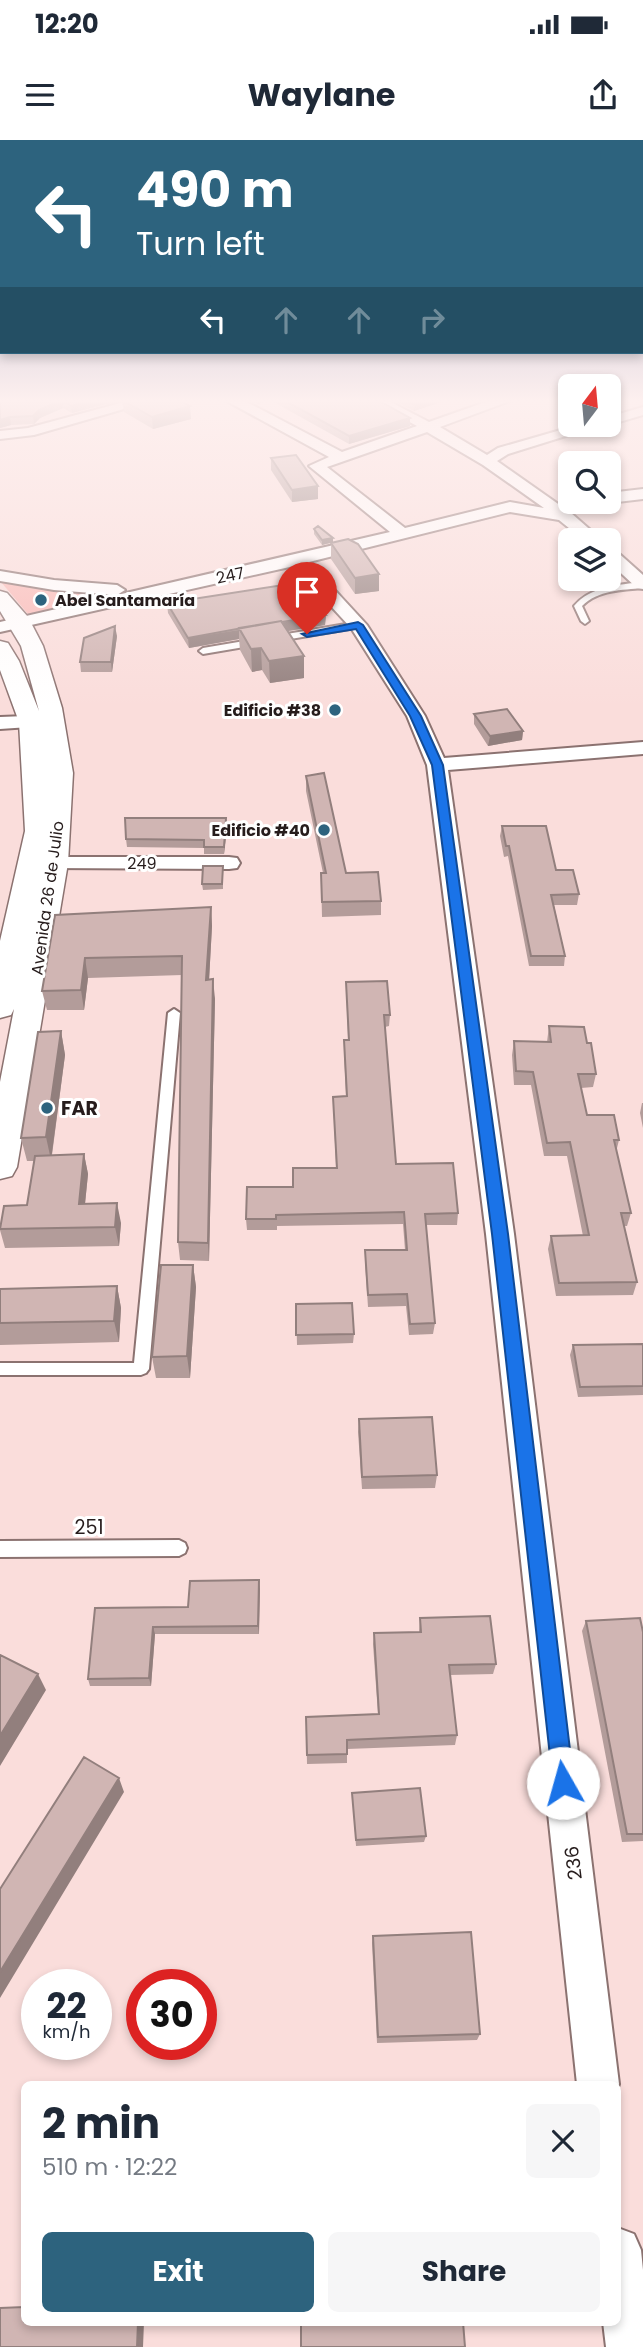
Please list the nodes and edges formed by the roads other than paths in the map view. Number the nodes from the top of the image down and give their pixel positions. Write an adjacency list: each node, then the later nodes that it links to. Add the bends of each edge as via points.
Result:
1 (360, 501): 7 (street)
2 (510, 501): 4 (street)
3 (545, 501): 5 (street)
4 (510, 507): 5 (street, 247); 7 (street, 247)
5 (565, 516): 6 (street)
6 (579, 528)
7 (404, 536): 8 (street, 247)
8 (298, 560): 12 (street, 247); 16 (street, 236)
9 (621, 563): 11 (street)
10 (0, 576): 12 (street, 247)
11 (641, 580): 15 (lane, via 584,597 578,606)
12 (155, 591): 14 (street, 247)
13 (0, 597): 17 (street, Avenida 26 de Julio)
14 (74, 609): 17 (street, 247); 17 (street, 247, via 48,629)
15 (585, 621)
16 (358, 625): 19 (lane); 23 (street, 236, via 416,716)
17 (17, 632): 20 (street, Avenida 26 de Julio)
18 (0, 648): 20 (street, Avenida 26 de Julio)
19 (203, 651)
20 (42, 722): 21 (street); 24 (street, Avenida 26 de Julio, via 61,772); 26 (street, Avenida 26 de Julio, via 38,831)
21 (0, 723)
22 (643, 748): 23 (street)
23 (437, 765): 32 (street, 236, via 500,1234)
24 (55, 863): 25 (street, 249); 28 (street, Avenida 26 de Julio)
25 (229, 863)
26 (0, 1008)
27 (174, 1013): 29 (lane, via 141,1369)
28 (0, 1167)
29 (0, 1369)
30 (178, 1548): 31 (lane, 251)
31 (0, 1549)
32 (598, 2081)
33 (621, 2276): 34 (street)
34 (629, 2347)

